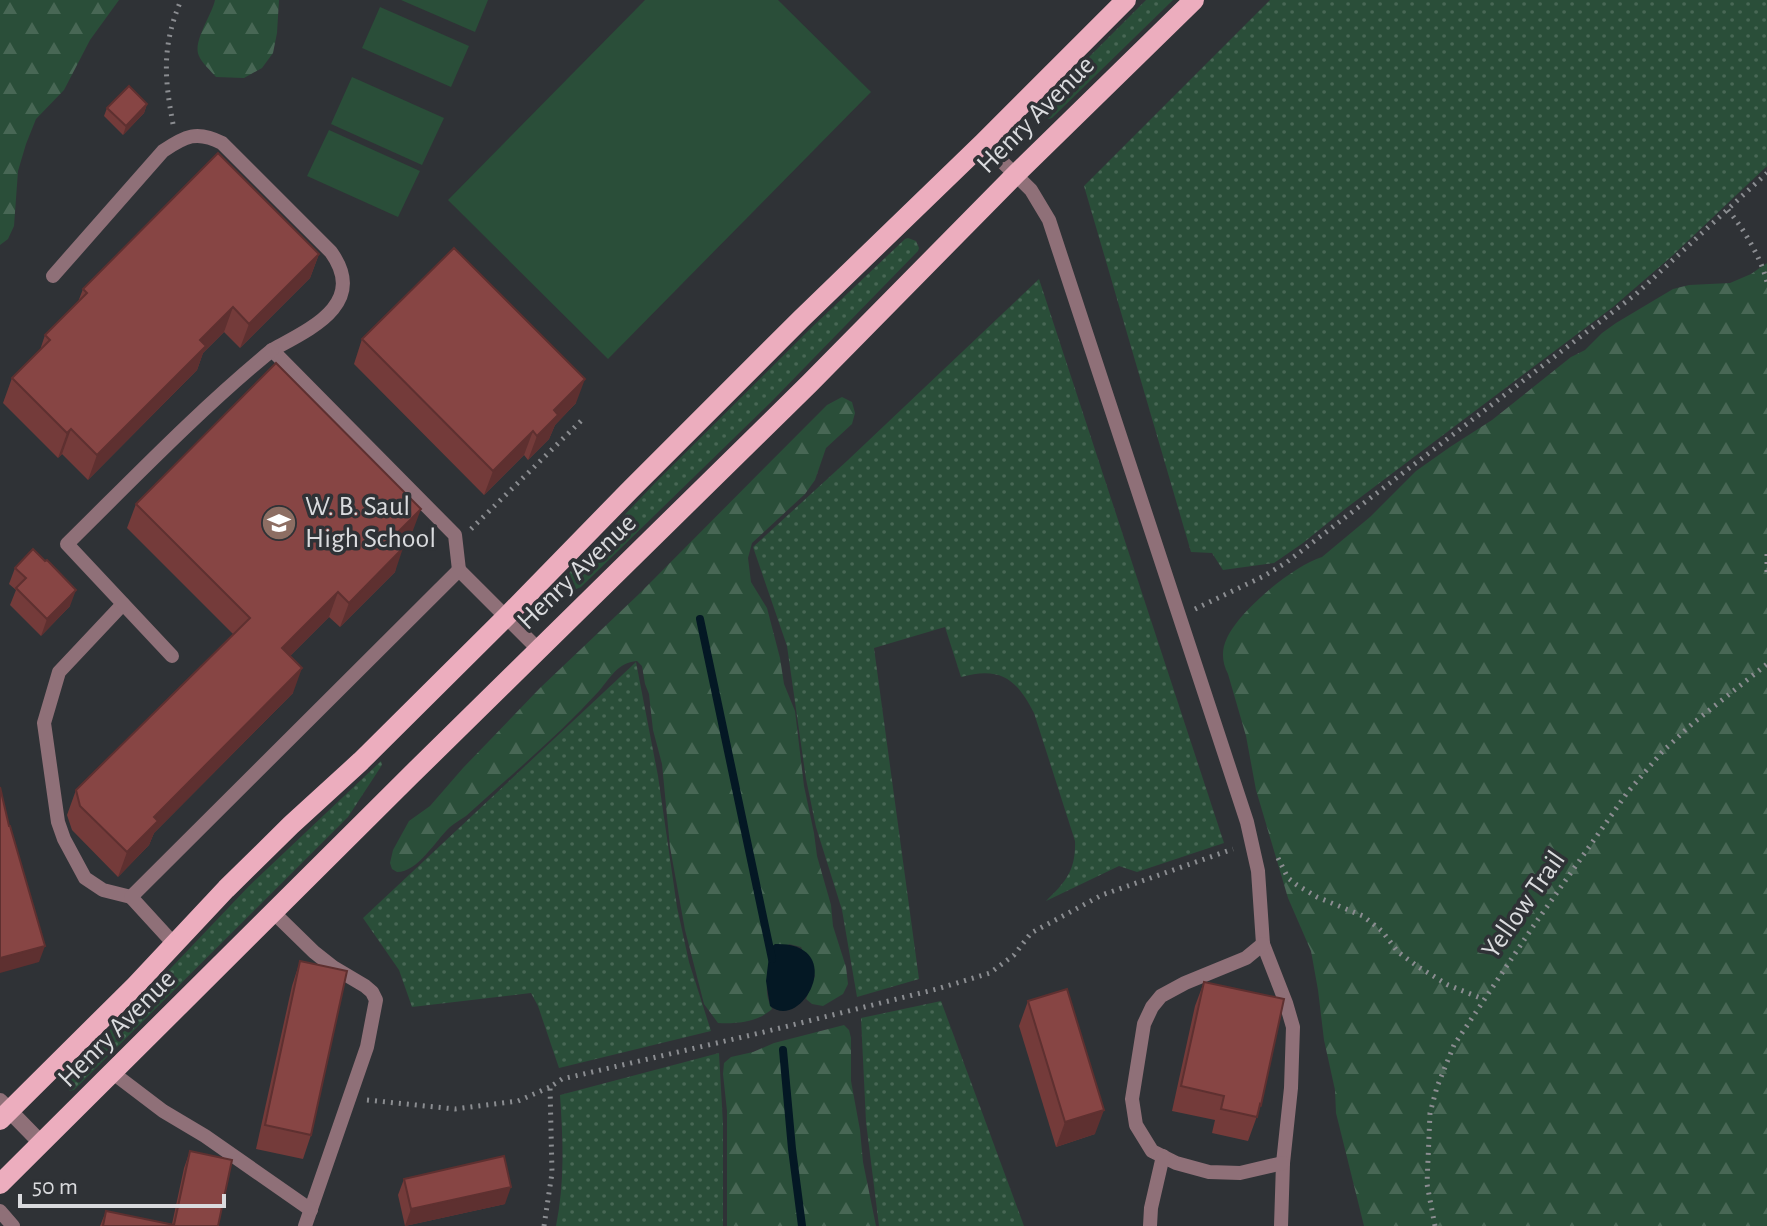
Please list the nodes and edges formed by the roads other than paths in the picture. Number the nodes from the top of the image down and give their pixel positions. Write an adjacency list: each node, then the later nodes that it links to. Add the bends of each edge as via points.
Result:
1 (1126, 0): 3 (main road, Henry Avenue)
2 (1194, 0): 4 (main road, Henry Avenue)
3 (983, 143): 4 (lane); 9 (main road, Henry Avenue, via 779,340)
4 (1016, 174): 10 (main road, Henry Avenue); 15 (lane, via 1049,220 1247,822 1258,871)
5 (53, 276): 6 (lane, via 163,151 196,135 210,136 341,266 344,279 335,307 316,326)
6 (272, 350): 7 (lane, via 455,535); 8 (lane, via 193,419 67,544)
7 (459, 570): 9 (lane); 12 (lane)
8 (123, 604): 11 (lane); 12 (lane, via 59,672 44,723 64,839 85,878 103,890)
9 (506, 617): 10 (lane); 14 (main road, Henry Avenue)
10 (538, 649): 13 (main road, Henry Avenue)
11 (172, 656)
12 (131, 897): 14 (lane)
13 (273, 912): 16 (main road, Henry Avenue); 22 (lane, via 376,1000 367,1047)
14 (174, 944): 17 (main road, Henry Avenue)
15 (1263, 944): 19 (lane, via 1246,958 1173,989 1152,1007 1144,1024 1132,1099 1136,1125 1152,1151); 20 (lane, via 1293,1027)
16 (113, 1073): 18 (main road, Henry Avenue); 22 (lane)
17 (3, 1111): 18 (street)
18 (41, 1143): 21 (main road, Henry Avenue)
19 (1163, 1156): 20 (lane, via 1209,1172 1240,1173); 26 (lane)
20 (1283, 1163): 27 (lane)
21 (0, 1184)
22 (311, 1210): 25 (lane)
23 (0, 1211): 24 (lane)
24 (13, 1226)
25 (305, 1226)
26 (1150, 1226)
27 (1281, 1226)

